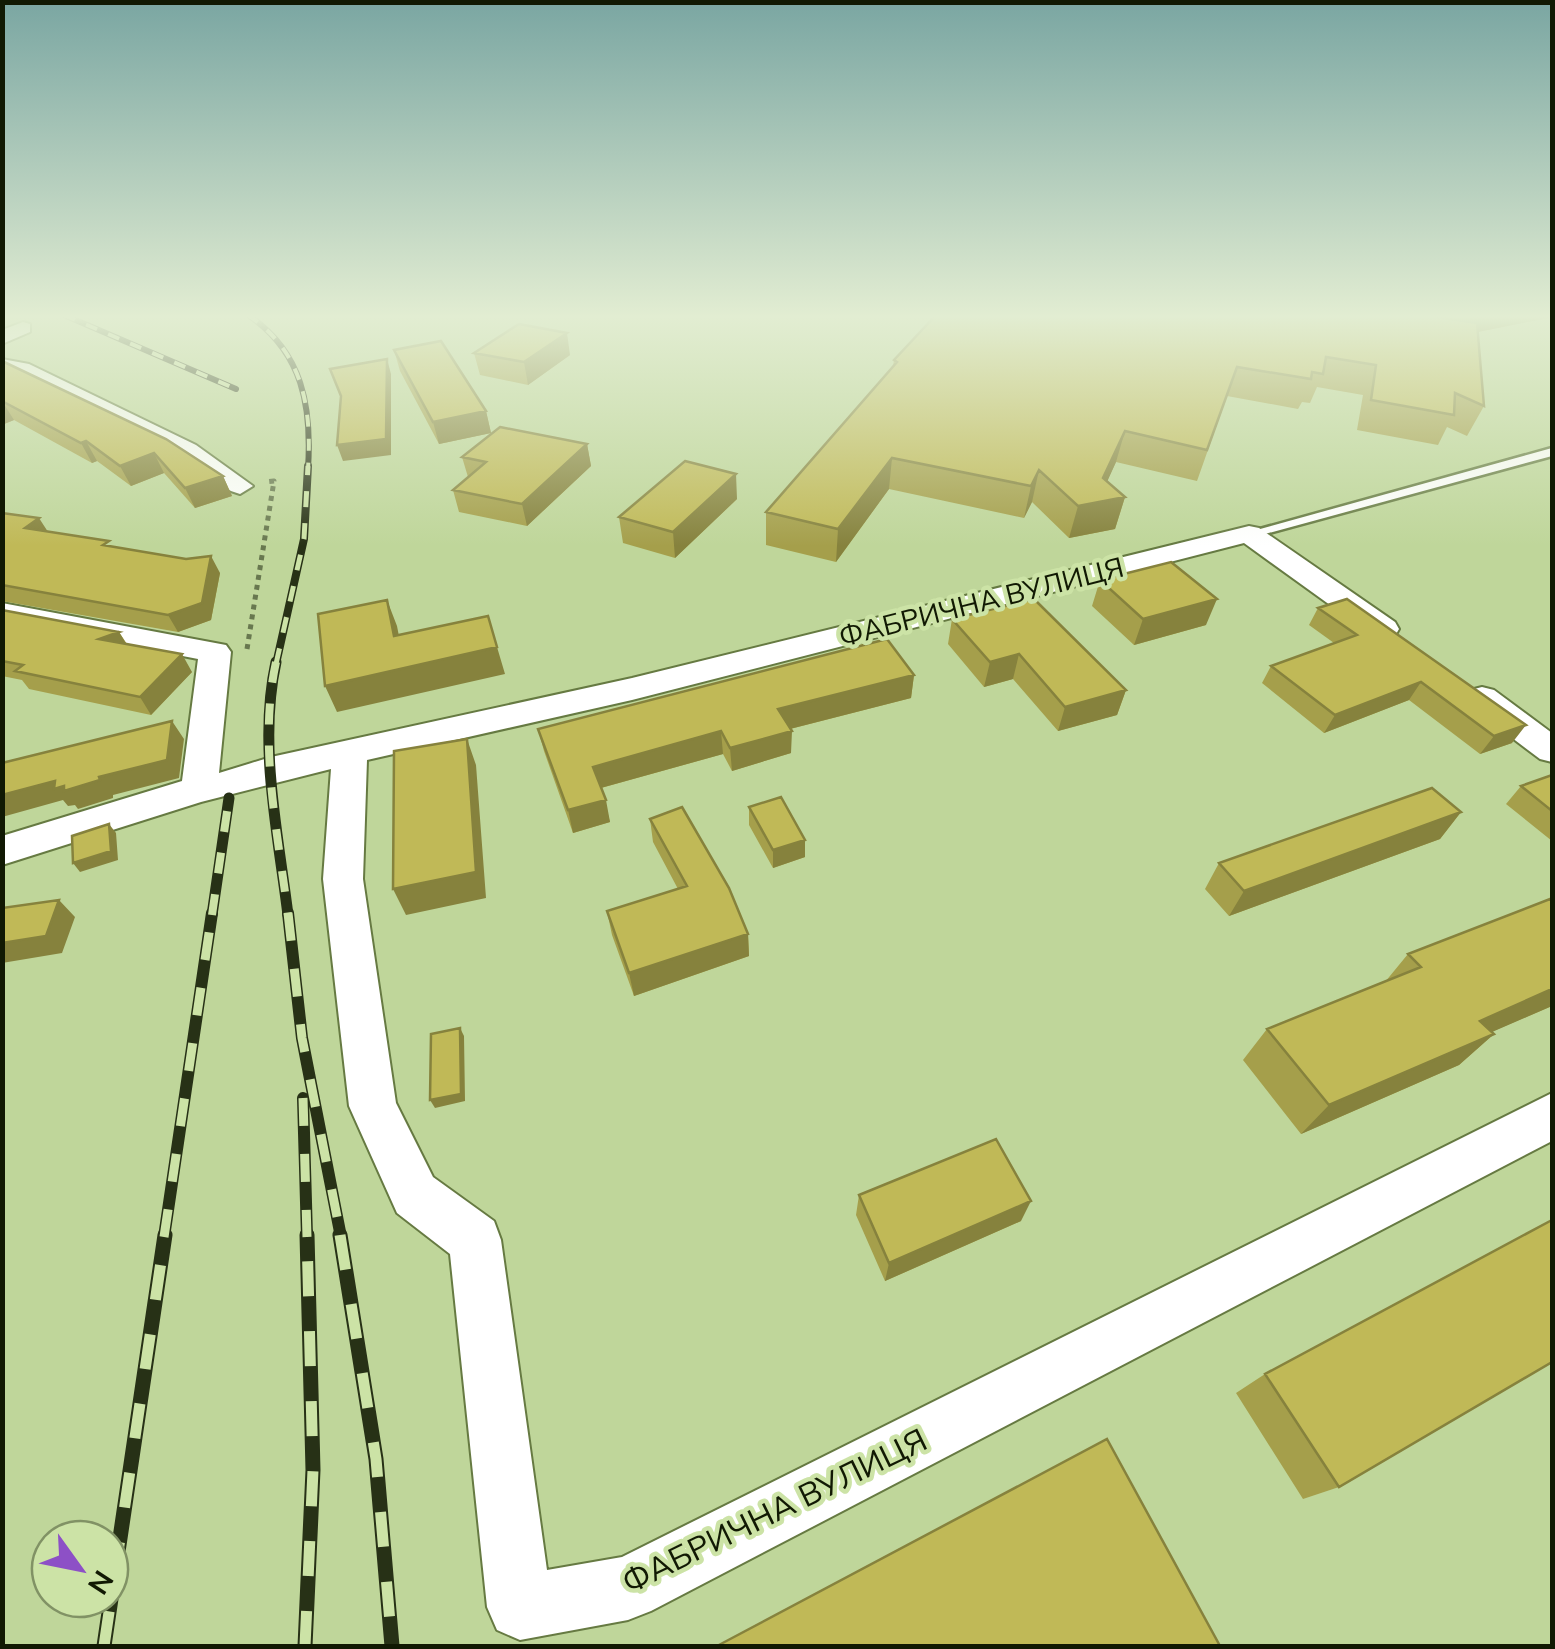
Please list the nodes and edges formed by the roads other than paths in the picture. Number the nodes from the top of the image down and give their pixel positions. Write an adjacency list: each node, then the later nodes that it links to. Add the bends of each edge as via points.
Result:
1 (70, 392): 3 (street, via 187,450)
2 (1552, 452): 4 (lane)
3 (240, 486)
4 (1249, 534): 6 (street); 9 (street, ФАБРИЧНА ВУЛИЦЯ)
5 (2, 612): 10 (street, via 215,652)
6 (1411, 648)
7 (1459, 682): 8 (street)
8 (1552, 750)
9 (350, 754): 10 (street, ФАБРИЧНА ВУЛИЦЯ); 12 (street, ФАБРИЧНА ВУЛИЦЯ, via 343,879 373,1106 414,1196 475,1240 520,1607 628,1588)
10 (199, 789): 11 (street, ФАБРИЧНА ВУЛИЦЯ)
11 (2, 851)
12 (1552, 1116)

